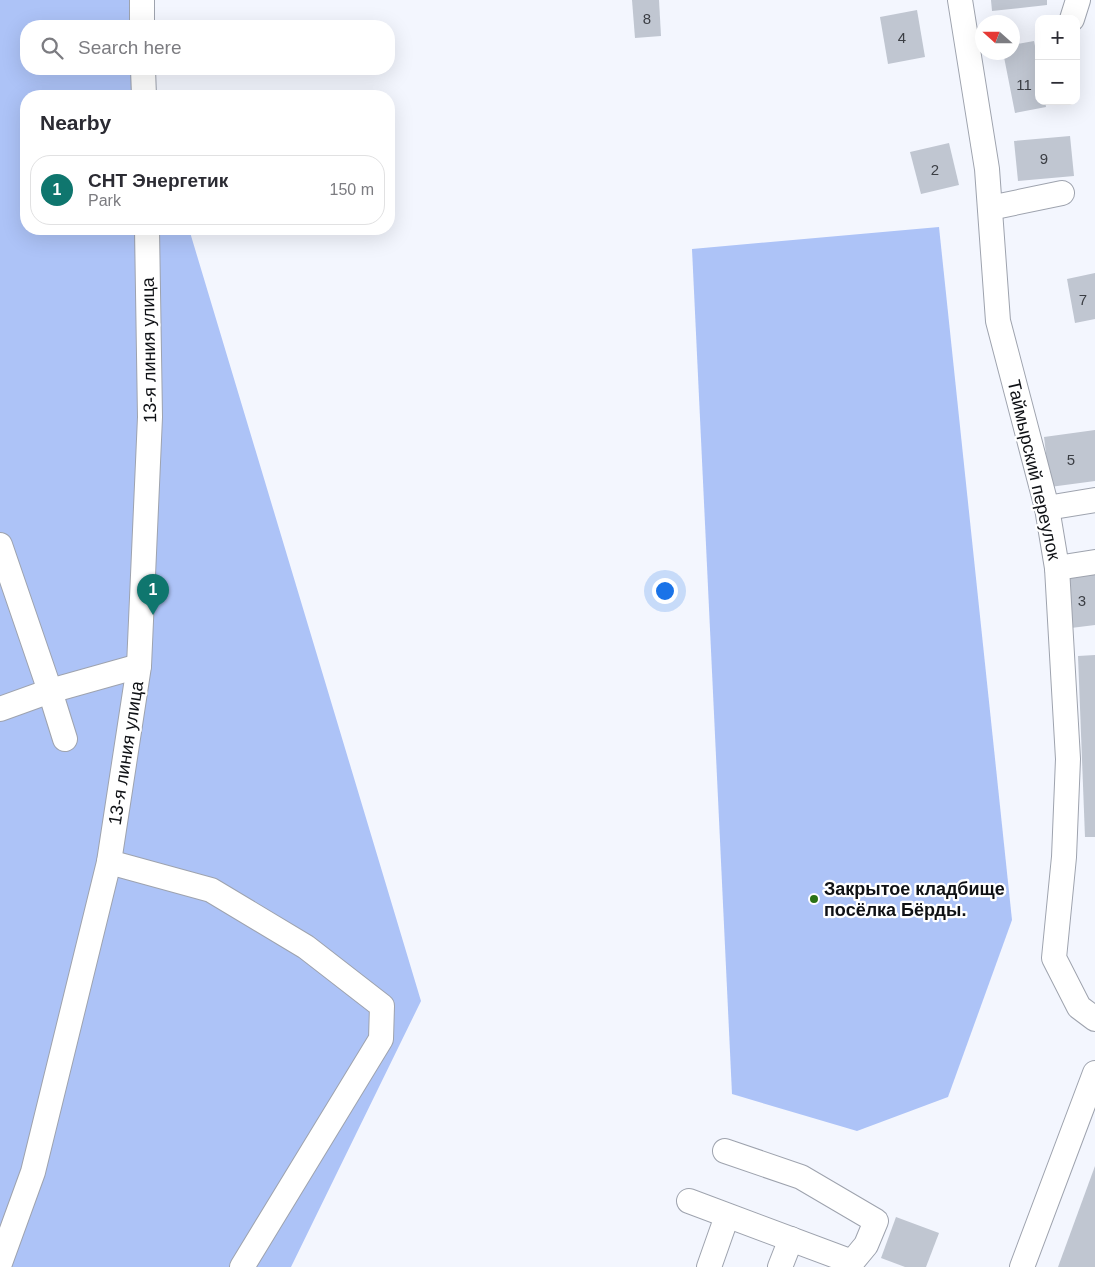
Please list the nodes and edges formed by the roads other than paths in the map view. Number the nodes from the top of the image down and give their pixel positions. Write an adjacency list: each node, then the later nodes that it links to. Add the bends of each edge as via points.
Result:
1 (142, 0): 5 (street)
2 (960, 0): 9 (street, Таймырский переулок, via 987,169)
3 (1078, 0): 4 (street)
4 (1073, 15)
5 (142, 20)
6 (143, 75): 7 (street)
7 (144, 90)
8 (1062, 193): 9 (street)
9 (990, 208): 12 (street, Таймырский переулок, via 998,321)
10 (146, 235): 16 (street, 13-я линия улица, via 150,417)
11 (1095, 500): 12 (street)
12 (1046, 508): 15 (street, Таймырский переулок)
13 (0, 545): 17 (street)
14 (1095, 562): 15 (street)
15 (1057, 568): 21 (street, Таймырский переулок, via 1068,759 1064,857 1054,958 1079,1007)
16 (140, 666): 17 (street); 20 (street, 13-я линия улица)
17 (50, 691): 18 (street); 19 (street)
18 (0, 709)
19 (65, 739)
20 (109, 862): 27 (street, 13-я линия улица, via 33,1172); 29 (street, via 211,890 306,947 382,1006 380,1039)
21 (1095, 1018)
22 (1095, 1073): 32 (street)
23 (725, 1151): 28 (street, via 801,1176 876,1221 866,1245)
24 (688, 1202): 25 (street)
25 (727, 1216): 26 (street); 30 (street)
26 (791, 1239): 28 (street); 31 (street)
27 (2, 1251)
28 (851, 1264)
29 (242, 1267)
30 (709, 1267)
31 (780, 1267)
32 (1022, 1267)

